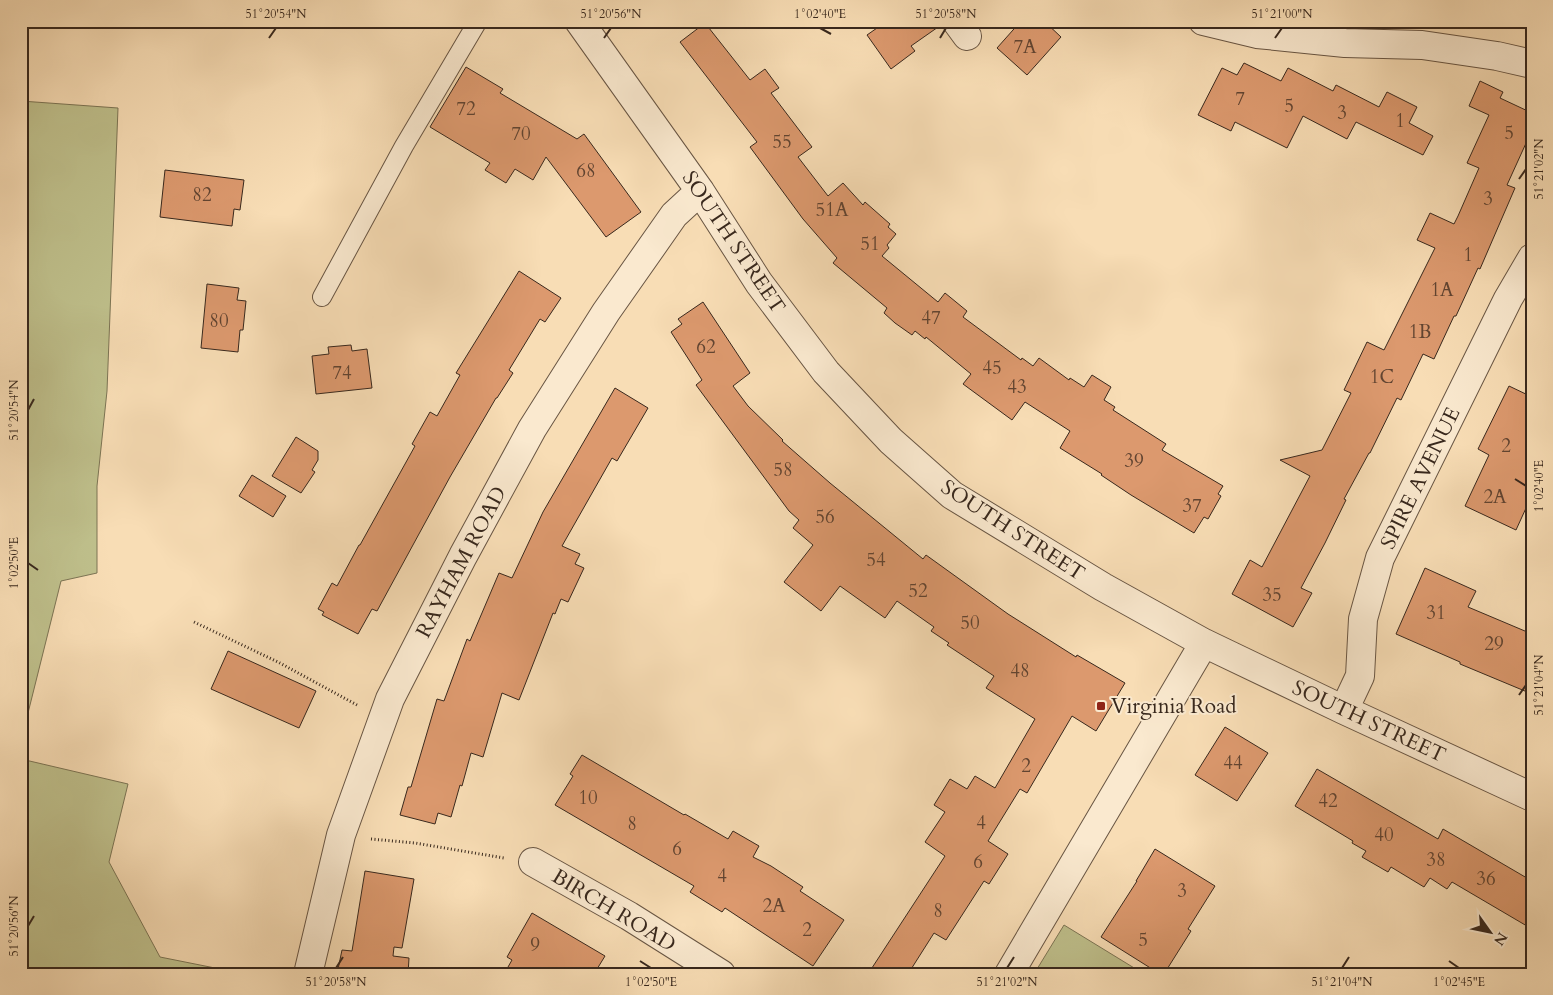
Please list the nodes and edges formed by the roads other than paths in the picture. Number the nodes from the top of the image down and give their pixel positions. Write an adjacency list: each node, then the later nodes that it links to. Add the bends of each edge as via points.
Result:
1 (478, 21): 7 (lane, via 404,146)
2 (579, 21): 5 (street, SOUTH STREET)
3 (1203, 21): 4 (street, via 1257,34 1345,43 1422,45)
4 (1532, 64)
5 (700, 191): 8 (street, SOUTH STREET, via 758,283 826,372 891,441 960,500 1103,587); 12 (street, RAYHAM ROAD, via 674,215 606,312 532,429 390,699 341,835)
6 (1532, 258): 9 (street, SPIRE AVENUE, via 1508,298 1380,558 1363,619 1360,676)
7 (322, 297)
8 (1204, 643): 9 (street, SOUTH STREET); 14 (street)
9 (1344, 710): 10 (street, SOUTH STREET)
10 (1532, 797)
11 (532, 862): 13 (street, BIRCH ROAD)
12 (308, 974)
13 (721, 974)
14 (1009, 974)

